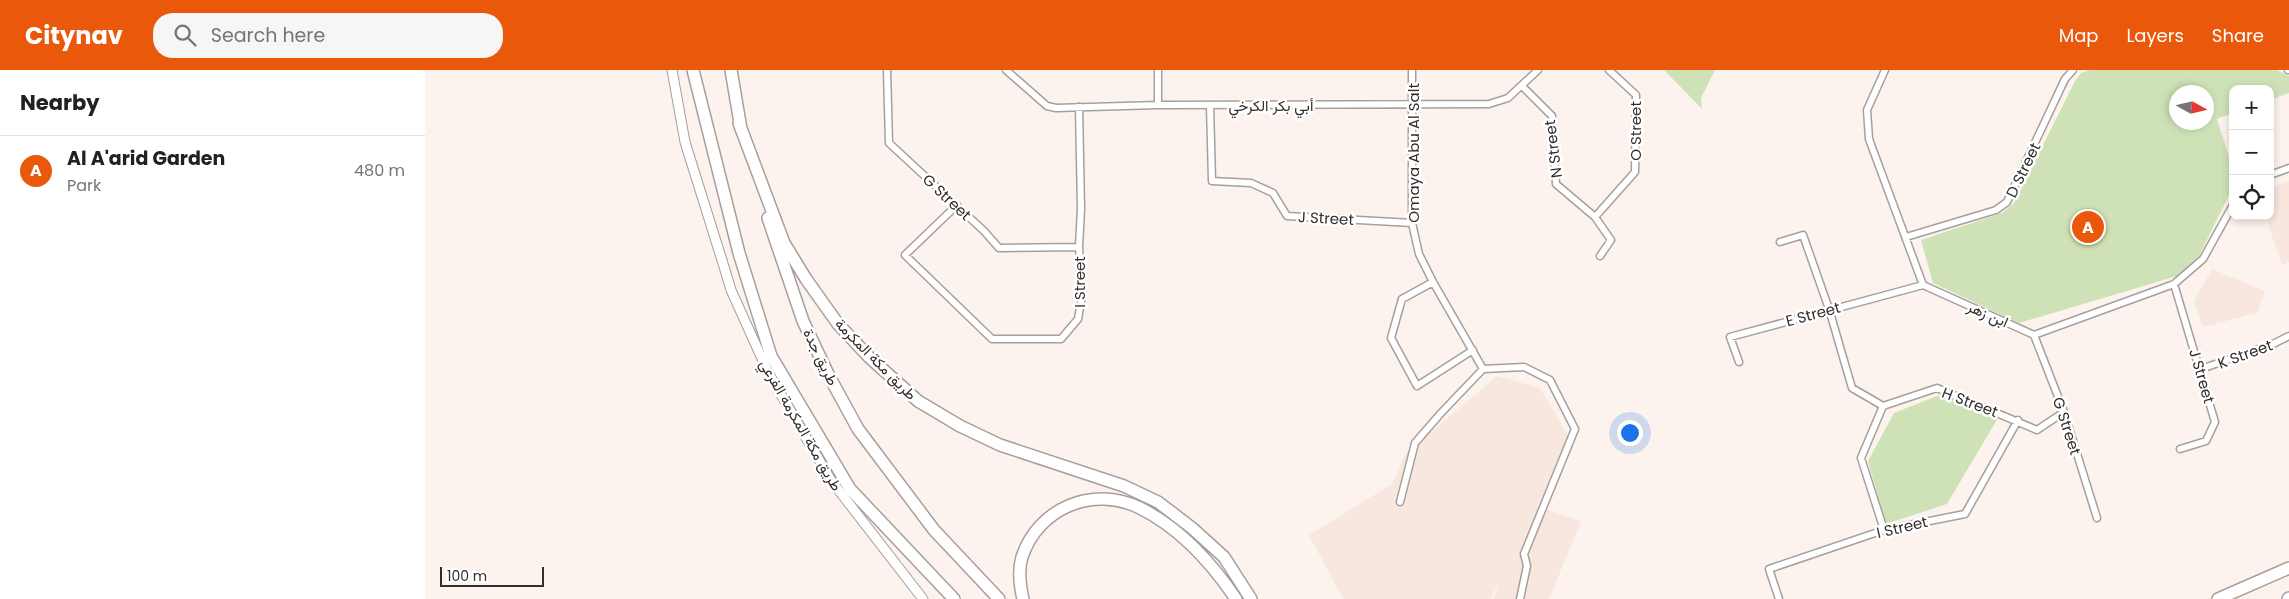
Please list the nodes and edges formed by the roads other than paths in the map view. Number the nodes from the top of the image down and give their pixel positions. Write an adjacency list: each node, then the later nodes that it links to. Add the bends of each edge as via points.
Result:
1 (671, 70): 46 (street, طريق مكة المكرمة الفرعي, via 685,142 731,290 768,372 830,479)
2 (693, 70): 47 (highway, via 739,253 771,356 850,489)
3 (731, 70): 17 (highway, طريق جدة)
4 (887, 70): 20 (street, G Street, via 889,143)
5 (1007, 70): 16 (street, أبي بكر الكرخي, via 1047,106)
6 (1158, 70): 13 (street)
7 (1413, 70): 15 (street, Omaya Abu Al Salt)
8 (1538, 70): 12 (street, أبي بكر الكرخي)
9 (1609, 70): 22 (street, O Street, via 1636,95 1635,172)
10 (1885, 70): 24 (street, via 1867,110 1869,139)
11 (2073, 70): 24 (street, D Street, via 2065,79 2007,202 1996,210)
12 (1522, 86): 15 (street, أبي بكر الكرخي, via 1508,98 1489,104); 22 (street, N Street, via 1552,116 1556,184)
13 (1158, 105): 14 (street, أبي بكر الكرخي); 16 (street, أبي بكر الكرخي)
14 (1210, 105): 15 (street, أبي بكر الكرخي); 23 (street, J Street, via 1212,181 1251,183 1273,193 1287,216)
15 (1412, 105): 23 (street, Omaya Abu Al Salt)
16 (1079, 108): 26 (street, I Street)
17 (739, 123): 48 (highway, طريق جدة, via 781,261 829,376 858,429 891,475 934,530); 51 (highway, طريق مكة المكرمة, via 784,243 833,317 869,357 918,402 960,426 1000,445 1124,486 1158,502 1223,557)
18 (2289, 168): 19 (street)
19 (2274, 174)
20 (957, 205): 26 (street, G Street, via 999,248); 26 (street, I Street, via 905,256 992,339 1061,338 1079,319 1082,296)
21 (2229, 213): 29 (street, via 2203,259)
22 (1595, 217): 27 (street, N Street, via 1611,240)
23 (1412, 222): 28 (street, Omaya Abu Al Salt, via 1419,254)
24 (1906, 237): 30 (street)
25 (1780, 242): 31 (street, via 1803,235)
26 (1079, 248)
27 (1600, 256)
28 (1433, 282): 34 (street, Omaya Abu Al Salt); 34 (street, via 1402,299 1391,338 1417,386)
29 (2174, 284): 32 (street); 37 (street, J Street)
30 (1923, 285): 31 (street, E Street); 32 (street, ابن زهر)
31 (1829, 309): 35 (street, E Street, via 1729,337); 38 (street, via 1852,388)
32 (2034, 335): 39 (street, G Street)
33 (2289, 336): 37 (street, K Street)
34 (1473, 350): 36 (street, Omaya Abu Al Salt)
35 (1739, 362)
36 (1483, 369): 42 (street, via 1415,443); 52 (street, via 1524,367 1551,380 1575,429 1524,554 1527,566)
37 (2201, 369): 41 (street, J Street, via 2215,422 2206,441)
38 (1883, 406): 40 (street, H Street, via 1937,388); 44 (street, via 1861,458)
39 (2064, 412): 40 (street, H Street, via 2037,430); 43 (street, G Street)
40 (2018, 420): 44 (street, I Street, via 1965,514)
41 (2181, 449)
42 (1400, 502)
43 (2097, 518)
44 (1883, 530): 53 (street, I Street, via 1769,569)
45 (2288, 568): 54 (highway)
46 (923, 599)
47 (954, 599)
48 (999, 599)
49 (1023, 599): 50 (highway, via 1020,584 1022,559 1030,540 1058,510 1097,499 1139,508 1185,538)
50 (1236, 599)
51 (1251, 599)
52 (1520, 599)
53 (1779, 599)
54 (2218, 599)

